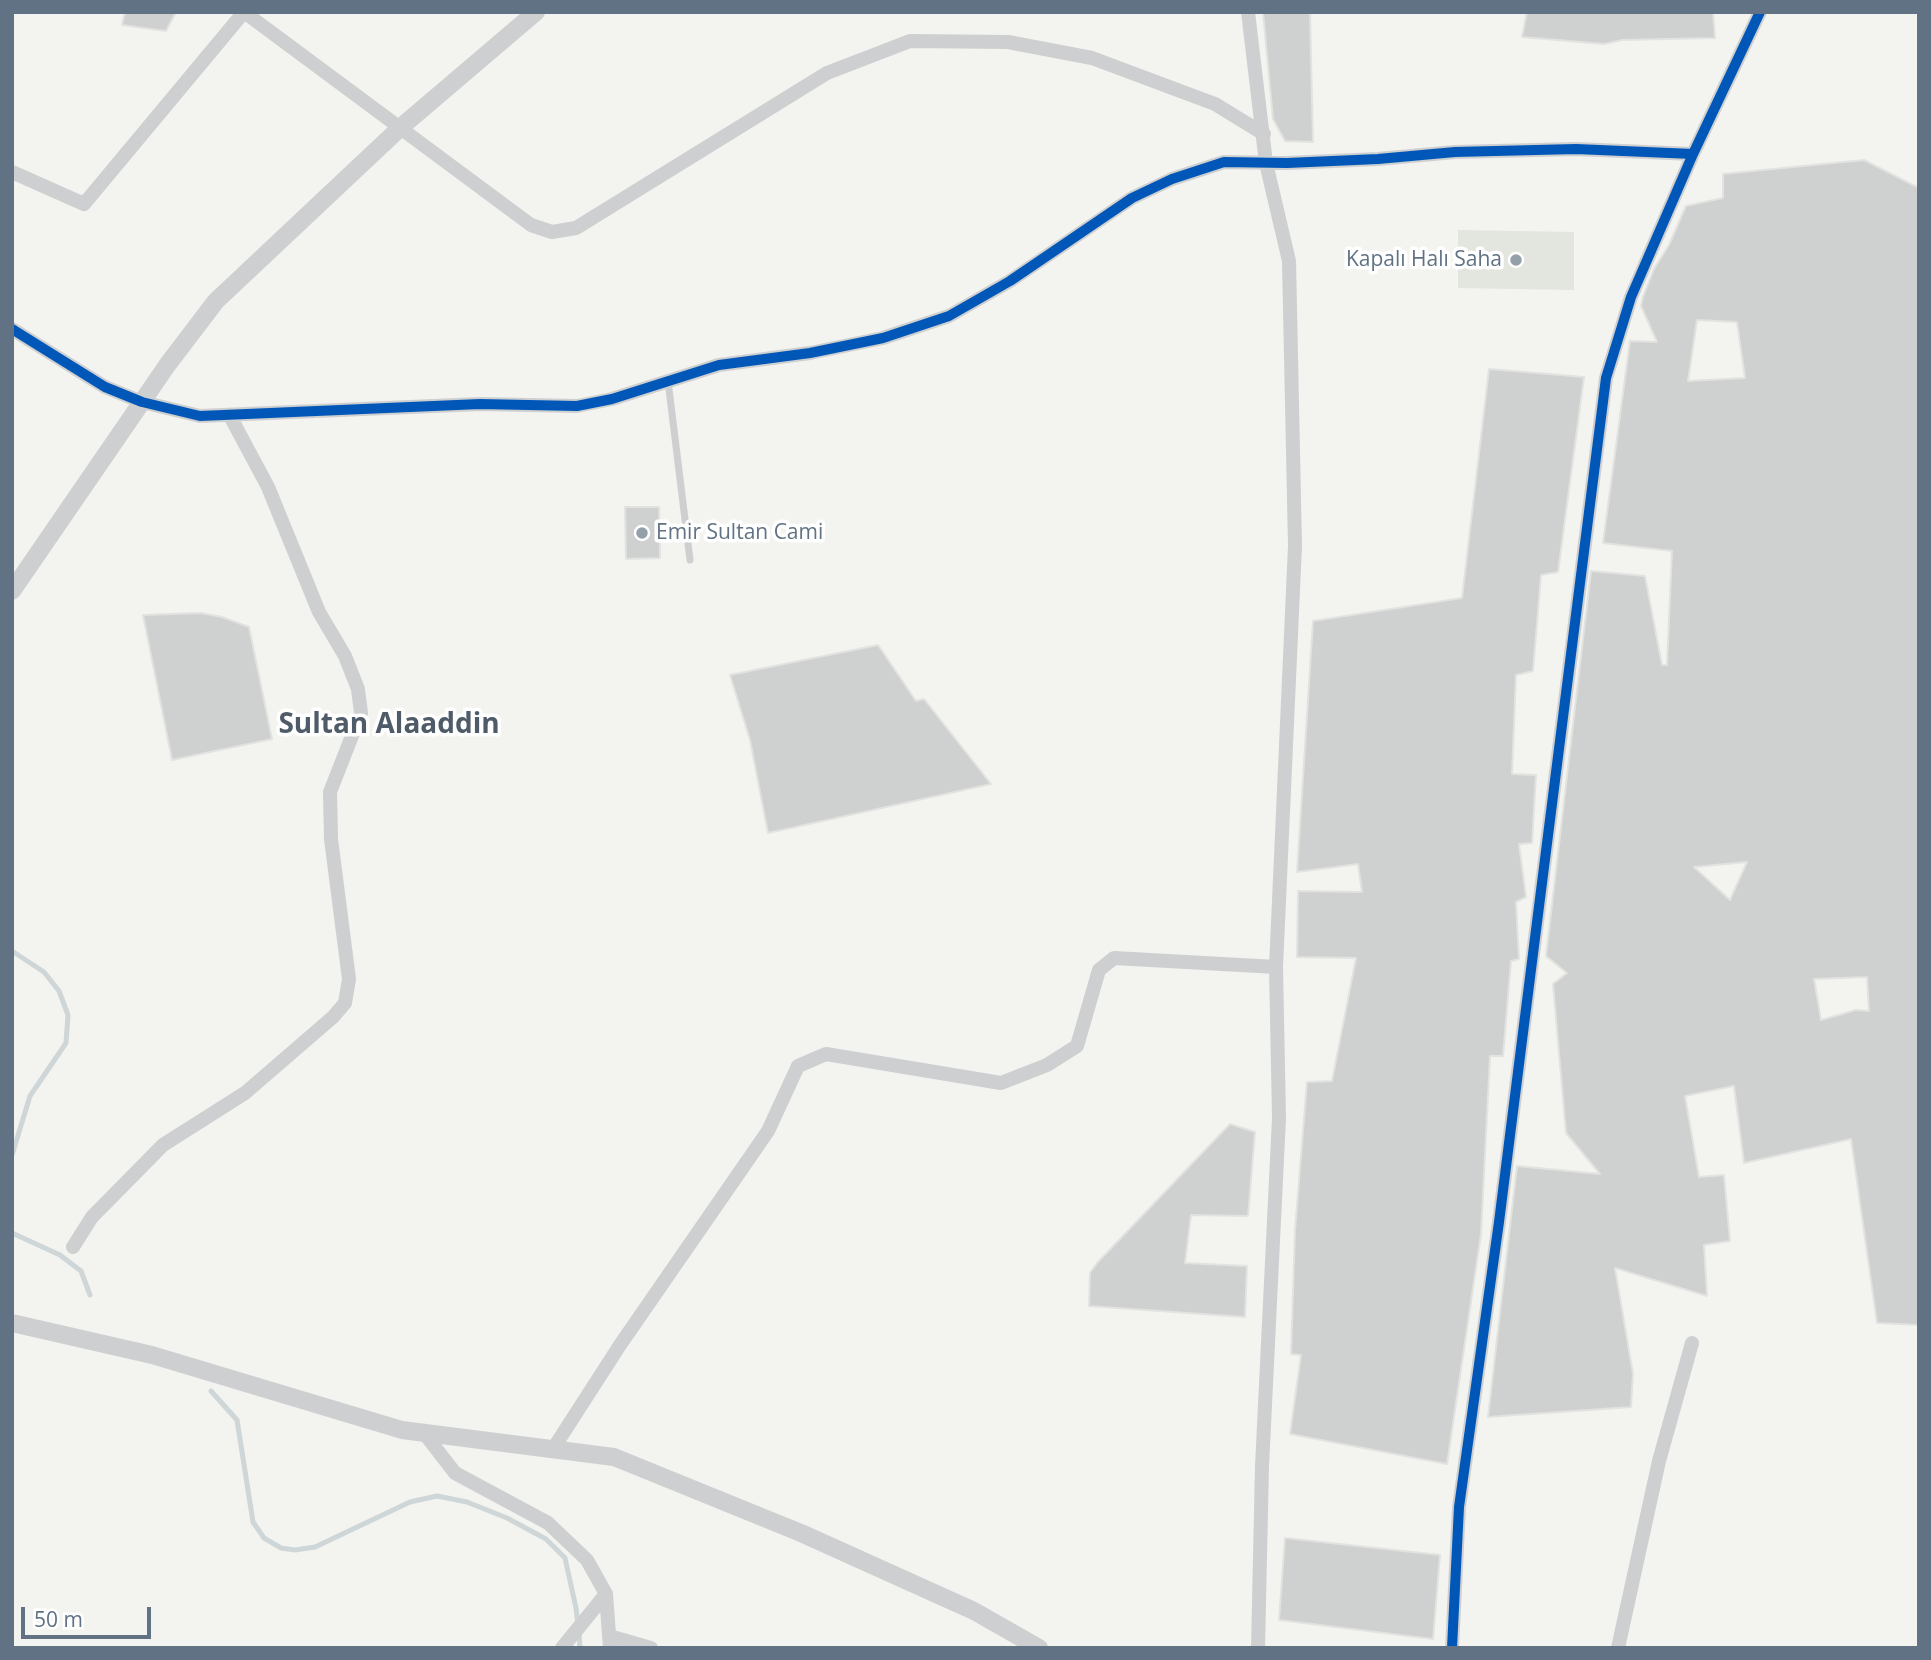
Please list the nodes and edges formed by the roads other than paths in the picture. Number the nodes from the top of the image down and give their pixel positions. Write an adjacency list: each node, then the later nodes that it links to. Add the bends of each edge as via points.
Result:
1 (244, 12): 5 (street); 9 (street, via 83,204)
2 (536, 12): 5 (street)
3 (1248, 12): 6 (street)
4 (1760, 12): 7 (street)
5 (401, 127): 6 (street, via 531,225 551,232 576,228 827,73 910,41 1008,42 1092,58 1215,104); 12 (street, via 216,301)
6 (1264, 134): 8 (street)
7 (1693, 154): 8 (street, via 1576,149); 28 (street, via 1631,297 1606,378 1499,1222 1458,1507)
8 (1266, 163): 11 (street, via 1224,162 1132,198 1010,281 949,316 883,338 719,365); 16 (street, via 1290,261 1295,546)
9 (12, 172)
10 (12, 329): 12 (street, via 105,387)
11 (668, 381): 13 (street, via 577,406 480,404); 14 (lane)
12 (142, 402): 13 (street, via 200,416); 15 (street)
13 (230, 416): 17 (street, via 268,487 319,612 358,689 360,713 330,792 331,839 349,979 345,1003 245,1093 163,1145 92,1217)
14 (690, 560)
15 (15, 580)
16 (1276, 967): 21 (street, via 1114,958 1099,970 1077,1046 1047,1065 1001,1083 826,1054 798,1066 768,1131); 27 (street, via 1279,1118)
17 (73, 1247)
18 (12, 1323): 20 (street, via 152,1355)
19 (1692, 1343): 29 (street, via 1659,1461)
20 (424, 1433): 21 (street); 22 (street, via 455,1473 548,1523 587,1560)
21 (553, 1449): 26 (street, via 614,1457 801,1533 974,1611)
22 (606, 1594): 23 (street); 24 (street)
23 (610, 1642): 25 (street)
24 (564, 1647)
25 (651, 1648)
26 (1039, 1648)
27 (1258, 1648)
28 (1452, 1648)
29 (1618, 1648)

